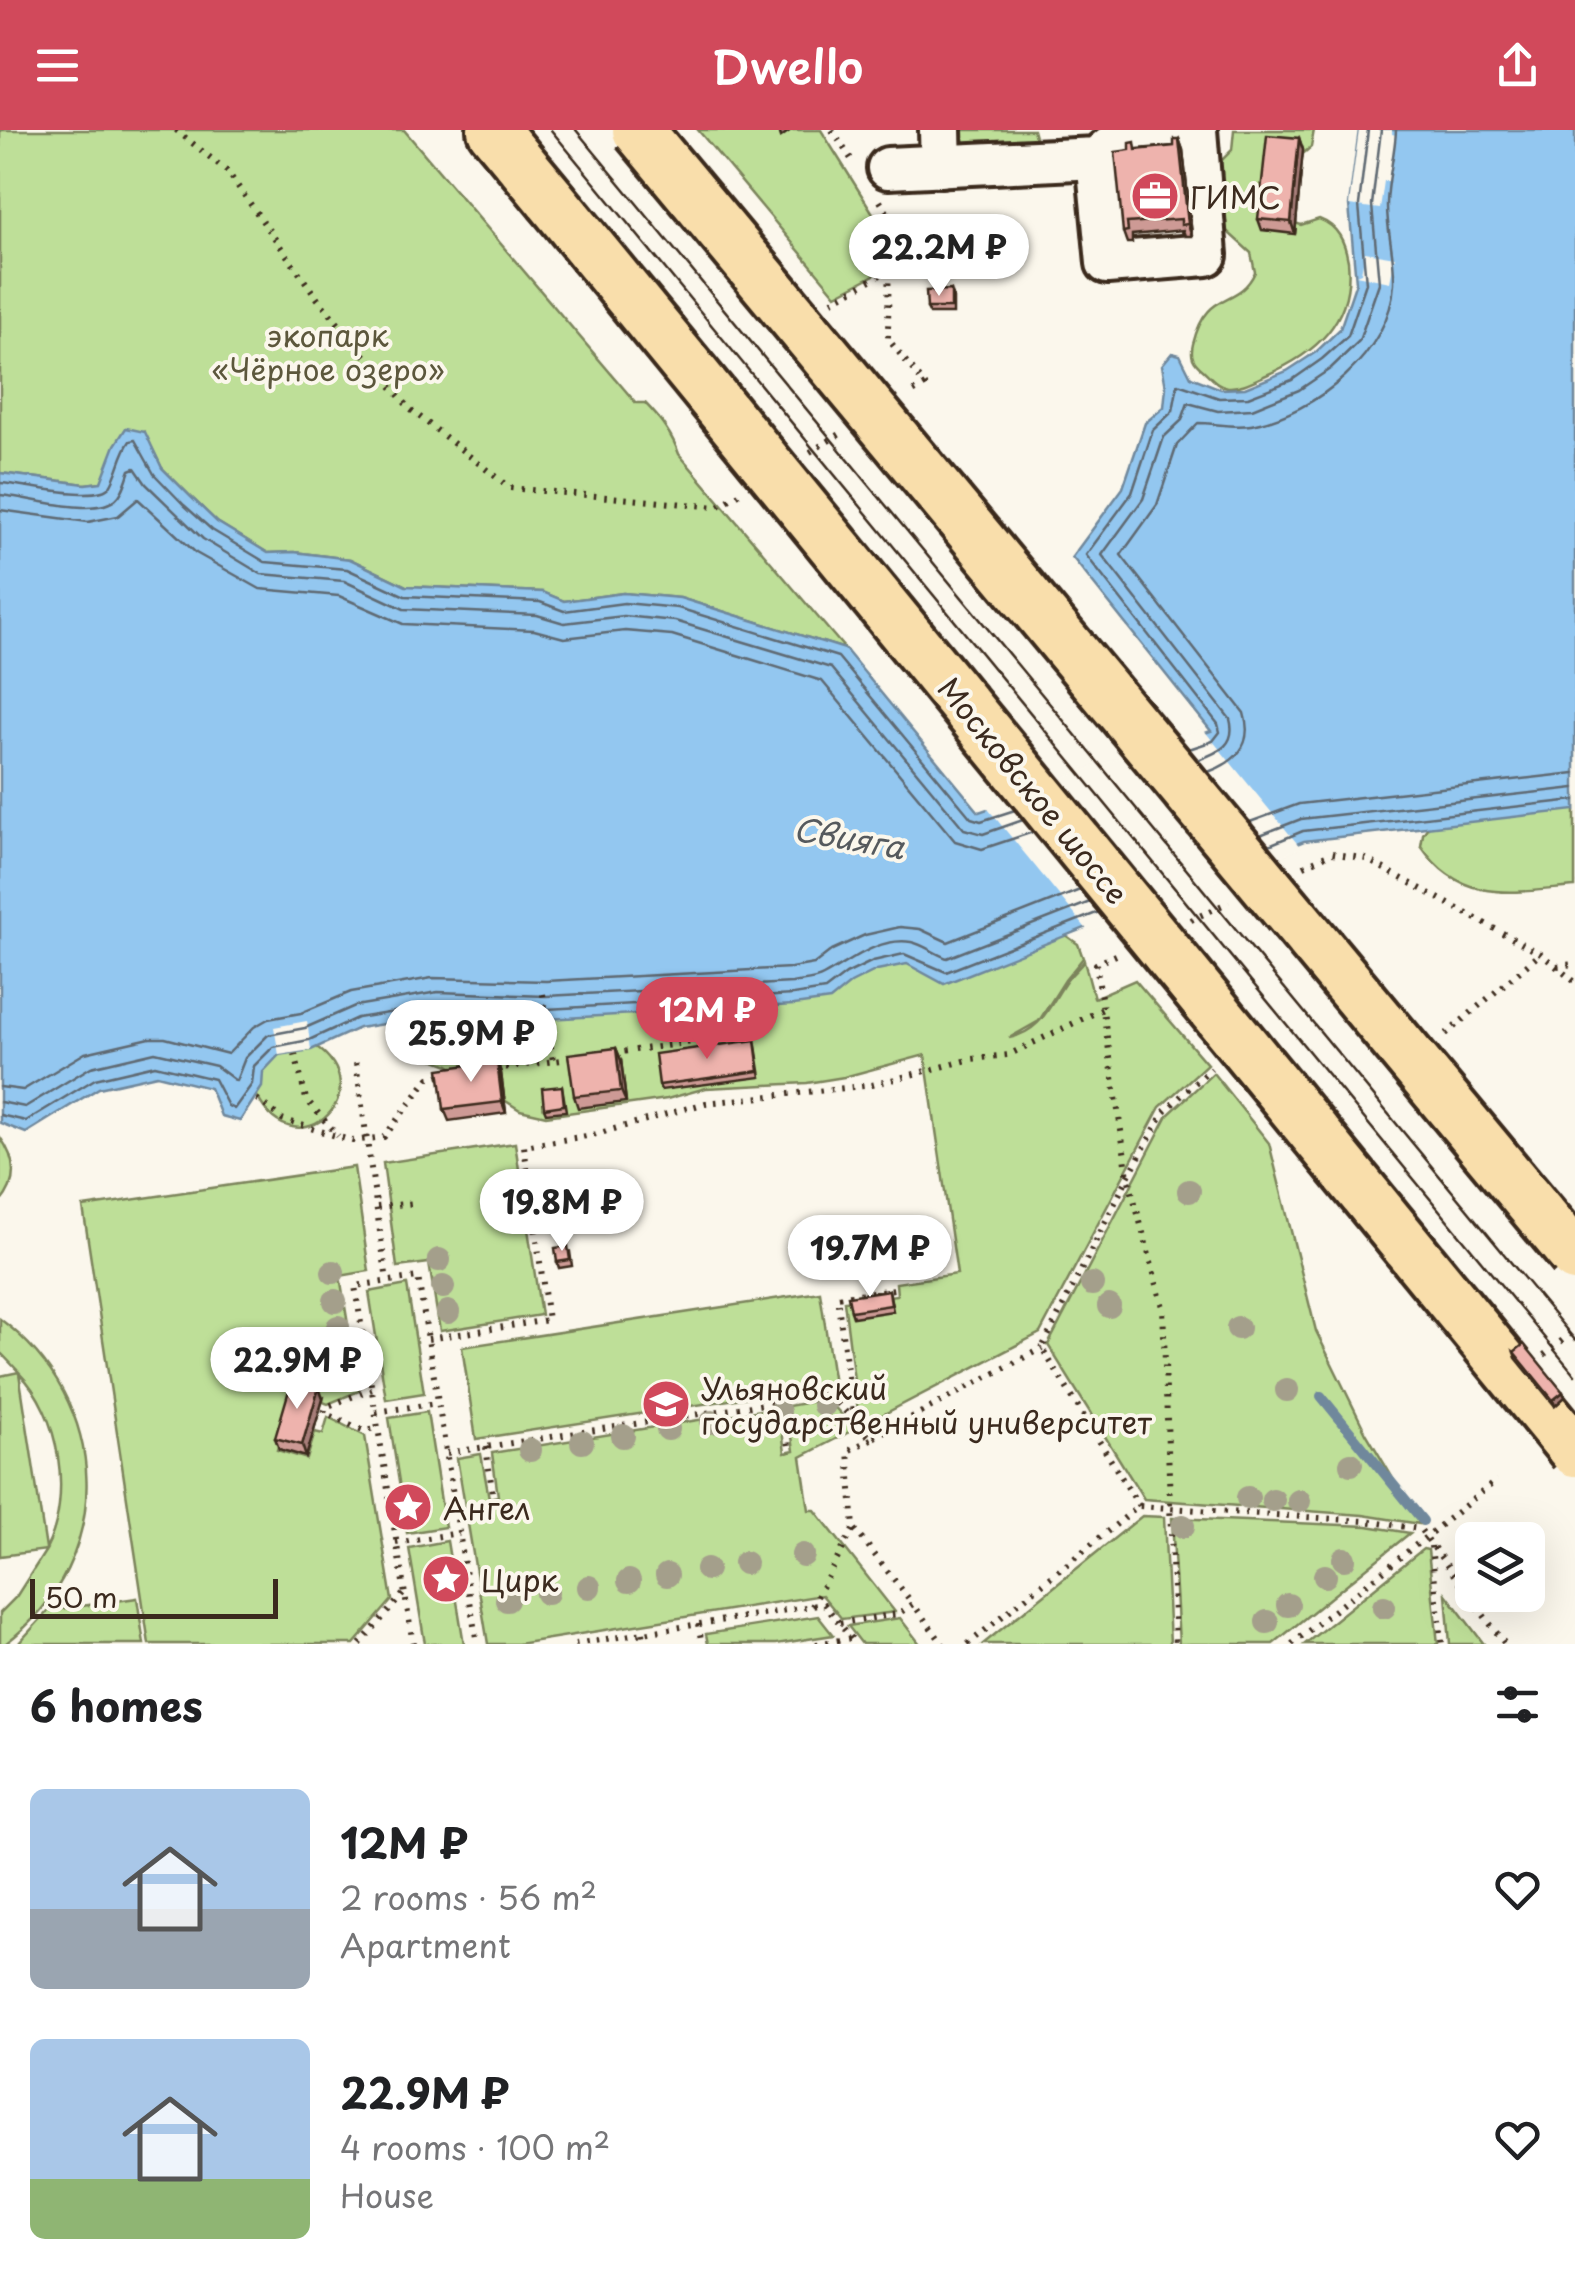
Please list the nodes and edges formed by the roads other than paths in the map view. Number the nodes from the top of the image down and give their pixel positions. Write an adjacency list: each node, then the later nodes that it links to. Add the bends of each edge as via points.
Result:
1 (494, 130): 9 (main road, Московское шоссе, bridge)
2 (638, 130): 8 (main road, bridge)
3 (1183, 130): 6 (lane, via 1111,146)
4 (1196, 130): 6 (lane, via 1206,255 1106,263)
5 (940, 148): 6 (lane); 7 (lane)
6 (1097, 158)
7 (888, 168)
8 (1575, 1256)
9 (1575, 1451)

